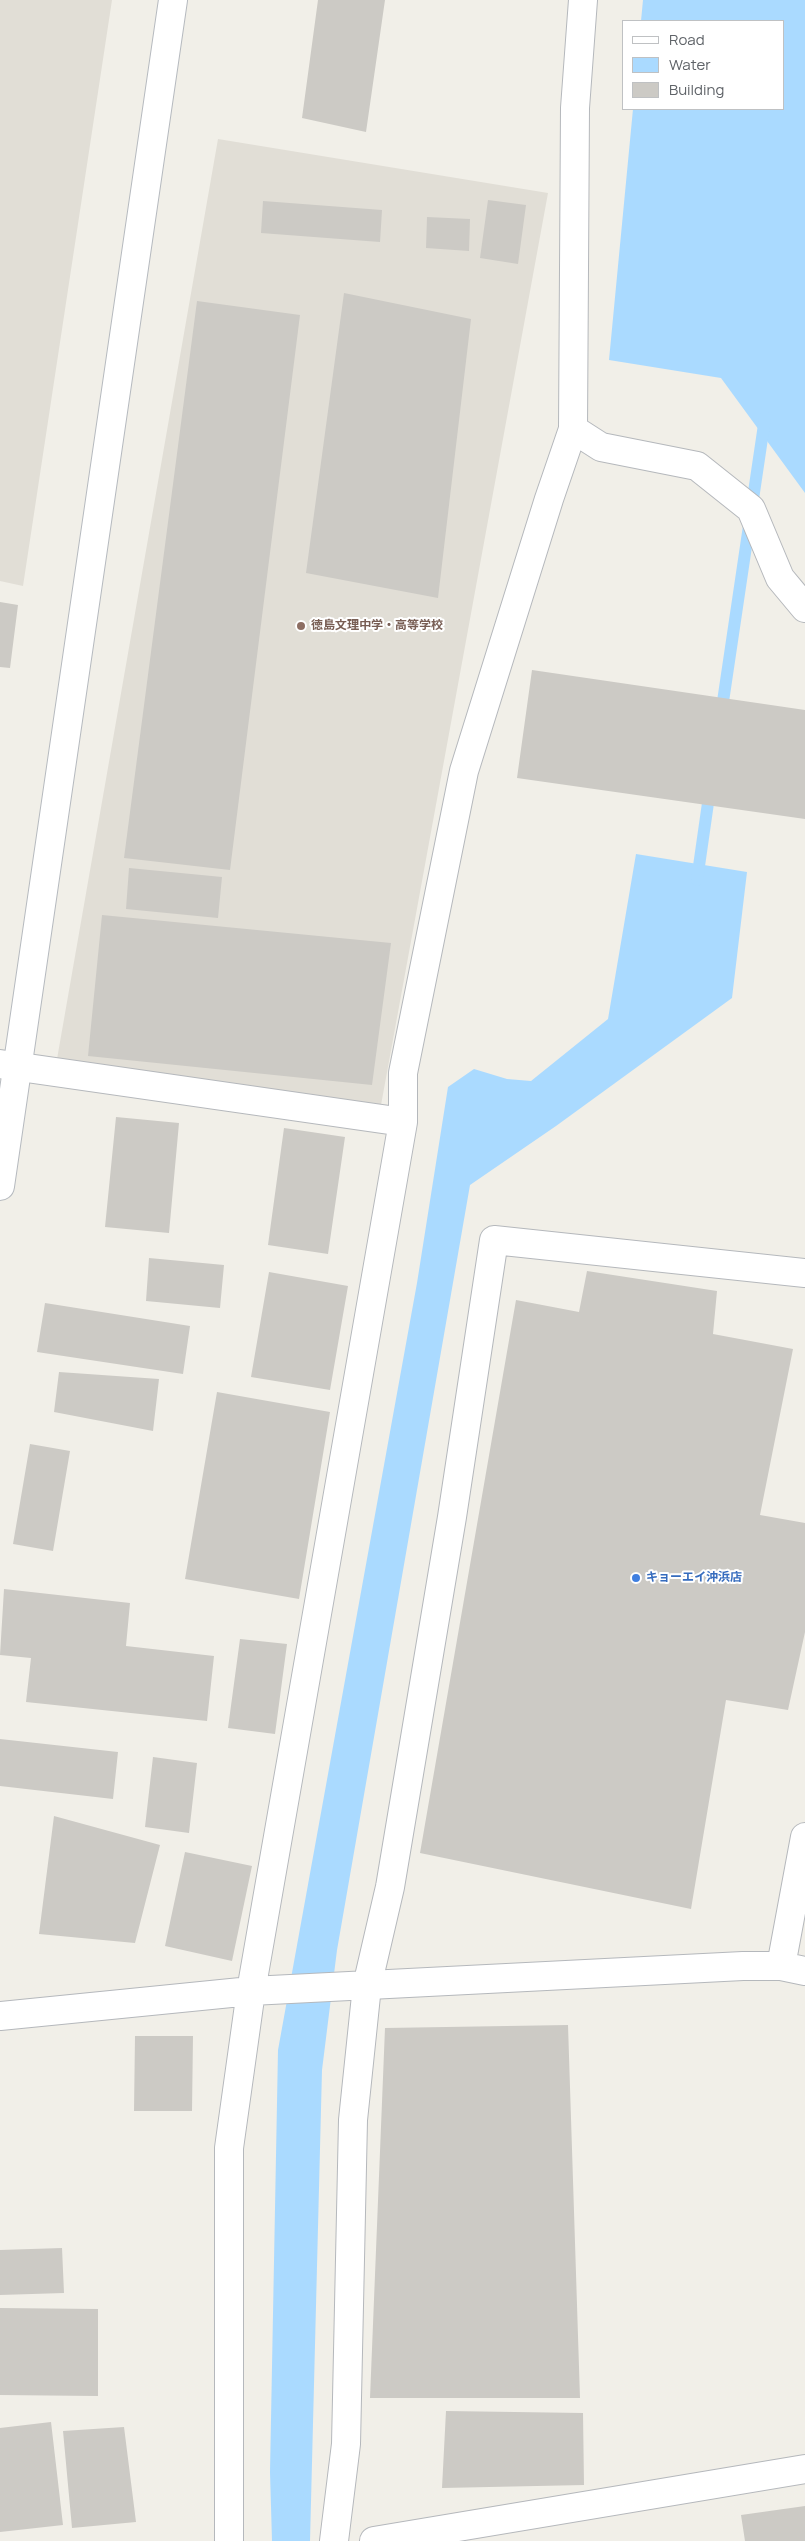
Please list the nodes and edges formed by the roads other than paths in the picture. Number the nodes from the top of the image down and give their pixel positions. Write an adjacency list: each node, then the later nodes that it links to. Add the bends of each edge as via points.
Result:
1 (173, 0): 5 (street)
2 (583, 0): 3 (street, via 576,108)
3 (573, 429): 4 (street, via 601,447 697,466 751,509 780,578); 6 (street, via 464,771 404,1073)
4 (805, 608)
5 (9, 1065): 6 (street); 7 (street)
6 (403, 1122): 12 (street)
7 (0, 1186)
8 (805, 1273): 11 (street, via 494,1240 390,1887)
9 (805, 1837): 10 (street)
10 (793, 1968): 11 (street, via 743,1966)
11 (367, 1986): 12 (street); 16 (street, via 353,2120 346,2444)
12 (252, 1991): 13 (street); 15 (street, via 229,2148)
13 (0, 2016)
14 (805, 2469): 17 (street)
15 (229, 2541)
16 (334, 2541)
17 (374, 2541)

